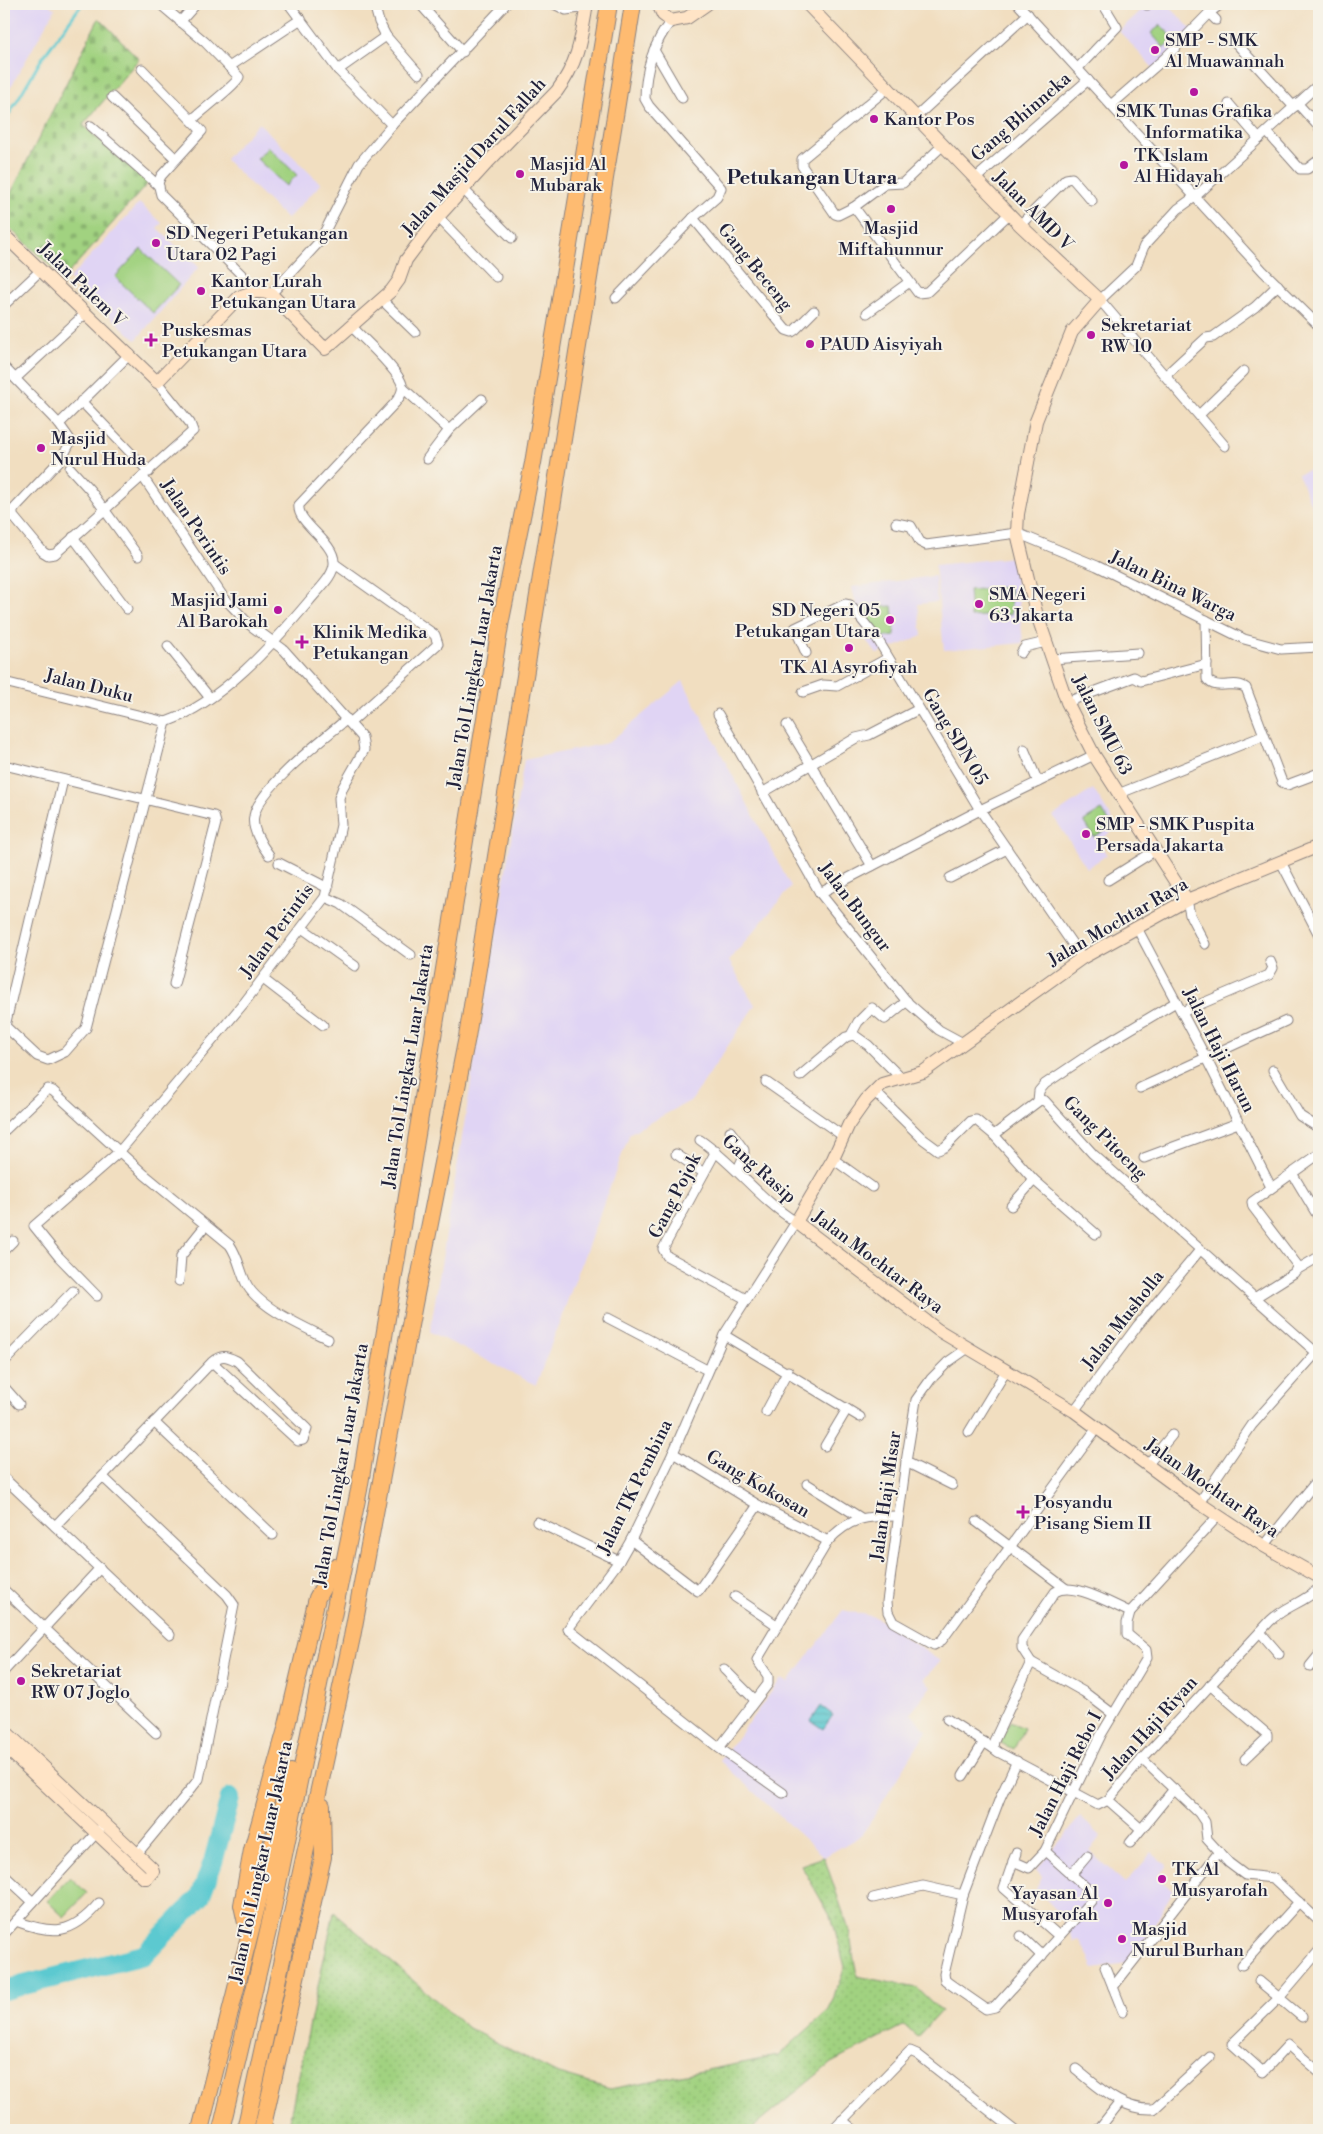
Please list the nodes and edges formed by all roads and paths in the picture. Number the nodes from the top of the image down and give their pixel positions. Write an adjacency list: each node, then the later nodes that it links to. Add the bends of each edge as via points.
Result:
1 (160, 4): 20 (street)
2 (196, 4): 20 (street)
3 (289, 4): 18 (street)
4 (374, 4): 21 (street)
5 (420, 4): 24 (street)
6 (506, 4): 24 (street)
7 (554, 4): 16 (street, via 566,10)
8 (609, 4): 231 (highway, Jalan Tol Lingkar Luar Jakarta, via 532,463 501,620)
9 (633, 4): 277 (highway, via 467,1037)
10 (658, 4): 19 (street, via 663,15)
11 (707, 4): 19 (street, via 687,18)
12 (807, 4): 32 (street, Jalan AMD V)
13 (1018, 4): 17 (street)
14 (1103, 4): 26 (street, via 1117,26)
15 (1220, 4): 36 (street, via 1213,16)
16 (586, 5): 50 (street, Jalan Masjid Darul Fallah, via 579,52 566,79)
17 (1028, 14): 26 (street); 38 (street)
18 (300, 18): 25 (street); 28 (street)
19 (672, 21): 23 (street, Gang Beceng, via 658,38)
20 (180, 22): 25 (street)
21 (386, 36): 28 (street); 29 (street)
22 (1235, 42): 37 (street)
23 (654, 50): 34 (street); 56 (street, Gang Beceng, via 646,102 721,188 717,197)
24 (463, 52): 40 (street)
25 (229, 67): 39 (street, via 239,77 238,82)
26 (1078, 68): 30 (street)
27 (142, 69): 39 (street)
28 (338, 70): 40 (street)
29 (419, 74)
30 (1088, 80): 36 (street); 48 (street, Gang Bhinneka)
31 (1319, 84): 37 (street)
32 (889, 87): 38 (street, Jalan AMD V); 53 (street, via 802,160 802,166 835,214)
33 (112, 97): 46 (street)
34 (682, 98)
35 (1229, 104): 44 (street)
36 (1111, 105): 51 (street)
37 (1296, 105): 42 (street); 43 (street)
38 (916, 117): 45 (street, Jalan AMD V)
39 (192, 120): 46 (street, via 202,131)
40 (392, 125): 64 (street, via 352,174 320,241)
41 (91, 126): 49 (street)
42 (1319, 127)
43 (1267, 132): 44 (street); 47 (street, via 1300,169 1307,169)
44 (1259, 139): 51 (street)
45 (942, 146): 48 (street, Jalan AMD V); 53 (street, via 904,183 885,184)
46 (176, 159): 49 (street, via 161,176)
47 (1319, 160)
48 (975, 179): 54 (street, Jalan AMD V)
49 (159, 186): 64 (street, via 166,202)
50 (463, 189): 55 (street, Jalan Masjid Darul Fallah); 59 (street)
51 (1196, 196): 63 (street); 67 (street, via 1178,209 1144,246 1136,266)
52 (1092, 201): 57 (street, via 1072,178 1066,179)
53 (854, 207): 62 (street)
54 (1009, 214): 57 (street, Jalan AMD V); 62 (street, via 926,292 918,294)
55 (438, 217): 61 (street); 66 (street, Jalan Masjid Darul Fallah, via 406,260 399,280)
56 (694, 218): 65 (street, Gang Beceng); 69 (street, Gang Beceng, via 786,330 795,330)
57 (1020, 225): 67 (street, Jalan AMD V)
58 (4, 235): 60 (street, Jalan Palem V)
59 (512, 238)
60 (41, 270): 68 (street); 70 (street, Jalan Palem V)
61 (496, 277)
62 (908, 283): 71 (street)
63 (1278, 285): 72 (street); 78 (street, via 1255,308 1220,333 1206,338)
64 (264, 293): 73 (street, Jalan Masjid Darul Fallah, via 323,349); 80 (street, via 239,297)
65 (616, 298)
66 (382, 300): 73 (street, Jalan Masjid Darul Fallah); 74 (street)
67 (1100, 300): 78 (street); 93 (street, Jalan SMU 63, via 1072,332 1036,421)
68 (4, 305)
69 (814, 311)
70 (86, 313): 75 (street, Jalan Palem V); 79 (street)
71 (867, 313)
72 (1319, 326)
73 (352, 327): 81 (street, via 380,355 401,381)
74 (415, 332)
75 (130, 354): 80 (street, Jalan Palem V); 83 (street)
76 (4, 367): 79 (street)
77 (1244, 371): 84 (street)
78 (1166, 375): 84 (street)
79 (16, 378): 85 (street)
80 (157, 382): 90 (street, via 193,428 190,435)
81 (402, 388): 86 (street); 96 (street, via 395,403 299,505 300,514 332,551)
82 (482, 399): 86 (street)
83 (81, 401): 85 (street); 90 (street, Jalan Perintis)
84 (1200, 414): 87 (street)
85 (59, 424): 94 (street, via 70,438 70,446 16,505 13,514 48,555 55,554)
86 (449, 430): 88 (street)
87 (1225, 446)
88 (428, 459)
89 (70, 468): 91 (street)
90 (146, 475): 91 (street); 99 (street, Jalan Perintis, via 224,598 250,625)
91 (104, 510): 94 (street); 95 (street)
92 (896, 523): 93 (street, via 911,526 920,542 926,545)
93 (1016, 533): 98 (street, Jalan Bina Warga, via 1097,566); 100 (street, Jalan SMU 63)
94 (73, 537): 97 (street)
95 (138, 556)
96 (335, 564): 99 (street, via 314,595); 115 (street, via 438,640 438,644)
97 (127, 609)
98 (1206, 620): 102 (street, Jalan Bina Warga, via 1264,646 1296,650); 108 (street)
99 (274, 642): 111 (street); 115 (street, Jalan Perintis)
100 (1046, 642): 104 (street, via 1025,647); 107 (street, Jalan SMU 63)
101 (168, 646): 111 (street)
102 (1319, 647)
103 (806, 653): 106 (street, Gang SDN 05, via 795,628 848,604 878,640)
104 (1020, 653)
105 (1138, 653): 107 (street)
106 (888, 658): 110 (street, via 837,686 823,685); 113 (street, Gang SDN 05)
107 (1052, 658): 112 (street, Jalan SMU 63)
108 (1207, 664): 112 (street, via 1141,681 1134,677); 118 (street, via 1210,683 1241,684 1246,688)
109 (4, 682): 116 (street, Jalan Duku)
110 (802, 692)
111 (210, 698): 116 (street)
112 (1067, 702): 120 (street, Jalan SMU 63)
113 (919, 709): 122 (street, via 856,738); 129 (street, Gang SDN 05)
114 (718, 714): 126 (street, Jalan Bungur)
115 (349, 721): 133 (street, via 308,750 276,782 259,805 254,820 261,844); 139 (street, Jalan Perintis, via 362,737 364,750 339,798 341,825)
116 (166, 722): 128 (street)
117 (787, 725): 122 (street)
118 (1263, 736): 123 (street, via 1284,784); 127 (street)
119 (1024, 749): 125 (street)
120 (1094, 755): 125 (street); 127 (street, Jalan SMU 63)
121 (4, 765): 124 (street)
122 (809, 765): 126 (street); 136 (street)
123 (1319, 773)
124 (63, 780): 128 (street); 157 (street)
125 (1038, 782): 129 (street)
126 (762, 793): 140 (street, Jalan Bungur)
127 (1118, 794): 132 (street, Jalan SMU 63)
128 (146, 800): 151 (street, via 212,815 216,819); 157 (street, via 86,1028 65,1052 48,1060 37,1056)
129 (980, 810): 131 (street, Gang SDN 05); 136 (street)
130 (1319, 846): 134 (street, Jalan Mochtar Raya)
131 (1007, 849): 137 (street); 147 (street, Gang SDN 05)
132 (1156, 850): 138 (street); 141 (street, Jalan SMU 63)
133 (269, 856)
134 (1281, 862): 141 (street, Jalan Mochtar Raya); 144 (street)
135 (279, 863): 139 (street)
136 (872, 866): 140 (street)
137 (950, 878)
138 (1108, 880)
139 (326, 892): 142 (street, Jalan Perintis); 146 (street)
140 (820, 893): 152 (street, Jalan Bungur)
141 (1187, 900): 143 (street, Jalan Mochtar Raya); 145 (street, via 1190,915)
142 (302, 928): 149 (street); 150 (street, Jalan Perintis)
143 (1137, 928): 147 (street, Jalan Mochtar Raya); 153 (street, Jalan Haji Harun)
144 (1319, 935)
145 (1205, 944)
146 (411, 954)
147 (1082, 958): 159 (street, Jalan Mochtar Raya)
148 (1270, 961): 154 (street, via 1273,968 1269,975)
149 (355, 966)
150 (263, 979): 156 (street); 176 (street, Jalan Perintis)
151 (174, 984)
152 (907, 1002): 158 (street, via 885,1019 872,1008); 159 (street, Jalan Bungur, via 939,1030)
153 (1176, 1002): 154 (street, Jalan Haji Harun); 167 (street, via 1045,1084 1039,1091)
154 (1182, 1012): 160 (street, Jalan Haji Harun)
155 (1286, 1021): 160 (street)
156 (323, 1025)
157 (4, 1026)
158 (851, 1035): 162 (street, via 862,1040); 163 (street)
159 (963, 1043): 162 (street, Jalan Mochtar Raya, via 923,1072)
160 (1206, 1058): 165 (street); 168 (street, Jalan Haji Harun)
161 (1273, 1070): 169 (street, via 1300,1116)
162 (898, 1075): 166 (street, Jalan Mochtar Raya)
163 (800, 1076)
164 (766, 1082): 173 (street)
165 (1140, 1088)
166 (874, 1091): 172 (street, via 938,1150 973,1120); 173 (street, Jalan Mochtar Raya)
167 (1038, 1101): 172 (street, Gang Pitoeng); 194 (street, Gang Pitoeng, via 1045,1101 1094,1154)
168 (1238, 1123): 179 (street); 186 (street, Jalan Haji Harun)
169 (1319, 1128)
170 (4, 1131): 176 (street, via 48,1089)
171 (730, 1131): 181 (street, via 744,1150)
172 (994, 1135): 184 (street)
173 (843, 1136): 180 (street, Jalan Mochtar Raya)
174 (700, 1140): 175 (street, Gang Rasip)
175 (716, 1151): 181 (street, Gang Rasip); 182 (street, Gang Pojok)
176 (119, 1152): 190 (street); 199 (street, Jalan Perintis, via 34,1226)
177 (676, 1154): 182 (street)
178 (1319, 1154): 183 (street)
179 (1144, 1158)
180 (833, 1160): 185 (street); 189 (street, Jalan Mochtar Raya)
181 (737, 1171): 189 (street, Gang Rasip)
182 (704, 1173): 201 (street, Gang Pojok, via 664,1252)
183 (1292, 1173): 186 (street); 188 (street)
184 (1034, 1180): 187 (street); 191 (street)
185 (872, 1187)
186 (1271, 1187): 196 (street, via 1252,1200 1252,1205)
187 (1011, 1206)
188 (1319, 1218)
189 (796, 1222): 201 (street, Jalan TK Pembina); 205 (street, Jalan Mochtar Raya, via 938,1330)
190 (205, 1226): 197 (street, via 180,1256); 204 (street, via 230,1245 252,1292 273,1310)
191 (1096, 1234)
192 (13, 1241): 193 (street)
193 (4, 1250)
194 (1200, 1250): 200 (street); 215 (street, Jalan Musholla, via 1138,1325)
195 (1317, 1258): 196 (street)
196 (1298, 1269): 200 (street)
197 (179, 1281)
198 (73, 1291): 207 (street)
199 (97, 1296)
200 (1256, 1297): 206 (street)
201 (746, 1299): 203 (street, Jalan TK Pembina)
202 (608, 1318): 209 (street)
203 (724, 1334): 209 (street, Jalan TK Pembina); 210 (street)
204 (328, 1339)
205 (968, 1348): 211 (street, Jalan Mochtar Raya); 224 (street, Jalan Haji Misar, via 931,1378 916,1400)
206 (1318, 1354): 232 (street, via 1262,1412)
207 (4, 1362)
208 (212, 1362): 208 (street, via 224,1355 237,1361 307,1429 303,1440 298,1441); 218 (street)
209 (707, 1370): 223 (street, Jalan TK Pembina)
210 (788, 1371): 214 (street); 216 (street)
211 (1006, 1371): 215 (street, Jalan Mochtar Raya); 220 (street)
212 (4, 1387): 213 (street)
213 (19, 1404)
214 (847, 1409): 217 (street); 222 (street)
215 (1074, 1411): 219 (street, Jalan Mochtar Raya)
216 (766, 1412)
217 (860, 1417)
218 (154, 1422): 226 (street); 240 (street)
219 (1097, 1428): 225 (street, Jalan Mochtar Raya); 243 (street)
220 (969, 1432)
221 (1172, 1435): 225 (street)
222 (825, 1446)
223 (673, 1453): 233 (street, Gang Kokosan); 241 (street, Jalan TK Pembina)
224 (906, 1462): 230 (street); 234 (street, Jalan Haji Misar)
225 (1147, 1465): 232 (street, Jalan Mochtar Raya)
226 (103, 1477): 239 (street); 287 (street, via 234,1604 199,1779)
227 (4, 1478): 239 (street)
228 (1319, 1478): 244 (street)
229 (807, 1484): 236 (street)
230 (952, 1485)
231 (359, 1490): 315 (highway, via 342,1518 302,1731); 316 (highway, Jalan Tol Lingkar Luar Jakarta, via 271,1918)
232 (1199, 1503): 235 (street, Jalan Mochtar Raya)
233 (758, 1505): 241 (street, via 698,1591); 242 (street, Gang Kokosan)
234 (898, 1516): 236 (street); 243 (street, Jalan Haji Misar, via 888,1602 890,1618 934,1645 949,1632)
235 (1218, 1516): 244 (street, Jalan Mochtar Raya); 252 (street)
236 (861, 1518): 242 (street)
237 (537, 1522): 245 (street)
238 (977, 1522): 243 (street)
239 (55, 1526): 246 (street)
240 (273, 1535)
241 (630, 1540): 245 (street, Jalan TK Pembina)
242 (828, 1541): 253 (street)
243 (1010, 1546): 248 (street)
244 (1264, 1546): 247 (street, Jalan Mochtar Raya)
245 (619, 1561): 272 (street, Jalan TK Pembina, via 568,1629)
246 (100, 1568): 254 (street); 256 (street)
247 (1319, 1577)
248 (1065, 1588): 252 (street, via 1077,1589); 259 (street, via 1055,1592 1022,1640 1022,1648)
249 (1319, 1588): 255 (street, Jalan Haji Riyan, via 1305,1601 1279,1613)
250 (4, 1590): 254 (street)
251 (736, 1597): 253 (street)
252 (1130, 1612): 265 (street, Jalan Haji Rebo I, via 1128,1634 1148,1655)
253 (778, 1626): 264 (street, via 757,1660 769,1679)
254 (44, 1629): 262 (street); 268 (street)
255 (1260, 1632): 257 (street); 263 (street, Jalan Haji Riyan)
256 (170, 1635)
257 (1278, 1654)
258 (1319, 1655): 260 (street)
259 (1031, 1662): 265 (street, via 1084,1692); 270 (street)
260 (1310, 1666)
261 (724, 1669): 264 (street)
262 (4, 1671)
263 (1210, 1685): 273 (street, via 1268,1734 1265,1741); 274 (street, Jalan Haji Riyan)
264 (755, 1700): 272 (street)
265 (1113, 1714): 279 (street, Jalan Haji Rebo I)
266 (946, 1719): 269 (street, Jalan Haji Riyan)
267 (4, 1730): 282 (street)
268 (156, 1733)
269 (984, 1742): 270 (street, Jalan Haji Riyan); 276 (street)
270 (994, 1744): 275 (street, Jalan Haji Riyan)
271 (4, 1746): 282 (street)
272 (718, 1748): 280 (street, Jalan TK Pembina)
273 (1244, 1759)
274 (1142, 1760): 278 (street); 281 (street, Jalan Haji Riyan)
275 (1017, 1761): 279 (street, Jalan Haji Riyan); 291 (street)
276 (963, 1776)
277 (322, 1778): 317 (highway); 318 (highway, via 323,1857)
278 (1174, 1789): 283 (street); 286 (street, via 1203,1817 1207,1839)
279 (1074, 1791): 281 (street, Jalan Haji Riyan, via 1098,1805); 285 (street, Jalan Haji Rebo I)
280 (783, 1793)
281 (1108, 1800): 283 (street)
282 (101, 1828): 287 (street); 287 (street, via 146,1878 153,1869); 293 (street)
283 (1141, 1829): 284 (street)
284 (1130, 1843)
285 (1045, 1851): 290 (street, Jalan Haji Rebo I); 300 (street, via 1029,1868 1014,1857 1004,1888)
286 (1219, 1852): 294 (street, via 1245,1875 1273,1878); 306 (street)
287 (137, 1854)
288 (1087, 1856): 290 (street)
289 (4, 1875): 293 (street)
290 (1071, 1875): 300 (street, Jalan Haji Rebo I, via 1088,1890 1091,1898)
291 (963, 1895): 292 (street, via 923,1886); 302 (street, via 944,1974 945,1980 977,2005 986,2009 995,2007)
292 (872, 1898)
293 (33, 1902): 296 (street)
294 (1299, 1902): 297 (street); 303 (street)
295 (99, 1903): 296 (street, via 82,1922 64,1930 38,1929)
296 (16, 1920): 298 (street)
297 (1319, 1921)
298 (4, 1934)
299 (1021, 1936): 302 (street)
300 (1059, 1936): 302 (street)
301 (1319, 1951): 307 (street)
302 (1042, 1956)
303 (1242, 1965)
304 (1105, 1967): 306 (street)
305 (1259, 1981): 307 (street)
306 (1113, 1987): 308 (street)
307 (1279, 1998): 309 (street); 312 (street, via 1232,2044 1263,2072 1288,2045)
308 (1123, 2012)
309 (1302, 2016)
310 (1210, 2058): 313 (street, via 1154,2109 1136,2109)
311 (1076, 2069): 313 (street)
312 (1319, 2072)
313 (1120, 2102): 322 (street)
314 (842, 2120): 319 (street); 320 (street); 321 (street, via 904,2055 914,2052)
315 (200, 2130)
316 (221, 2130)
317 (245, 2130)
318 (262, 2130)
319 (833, 2130)
320 (854, 2130)
321 (1014, 2130)
322 (1098, 2130)

